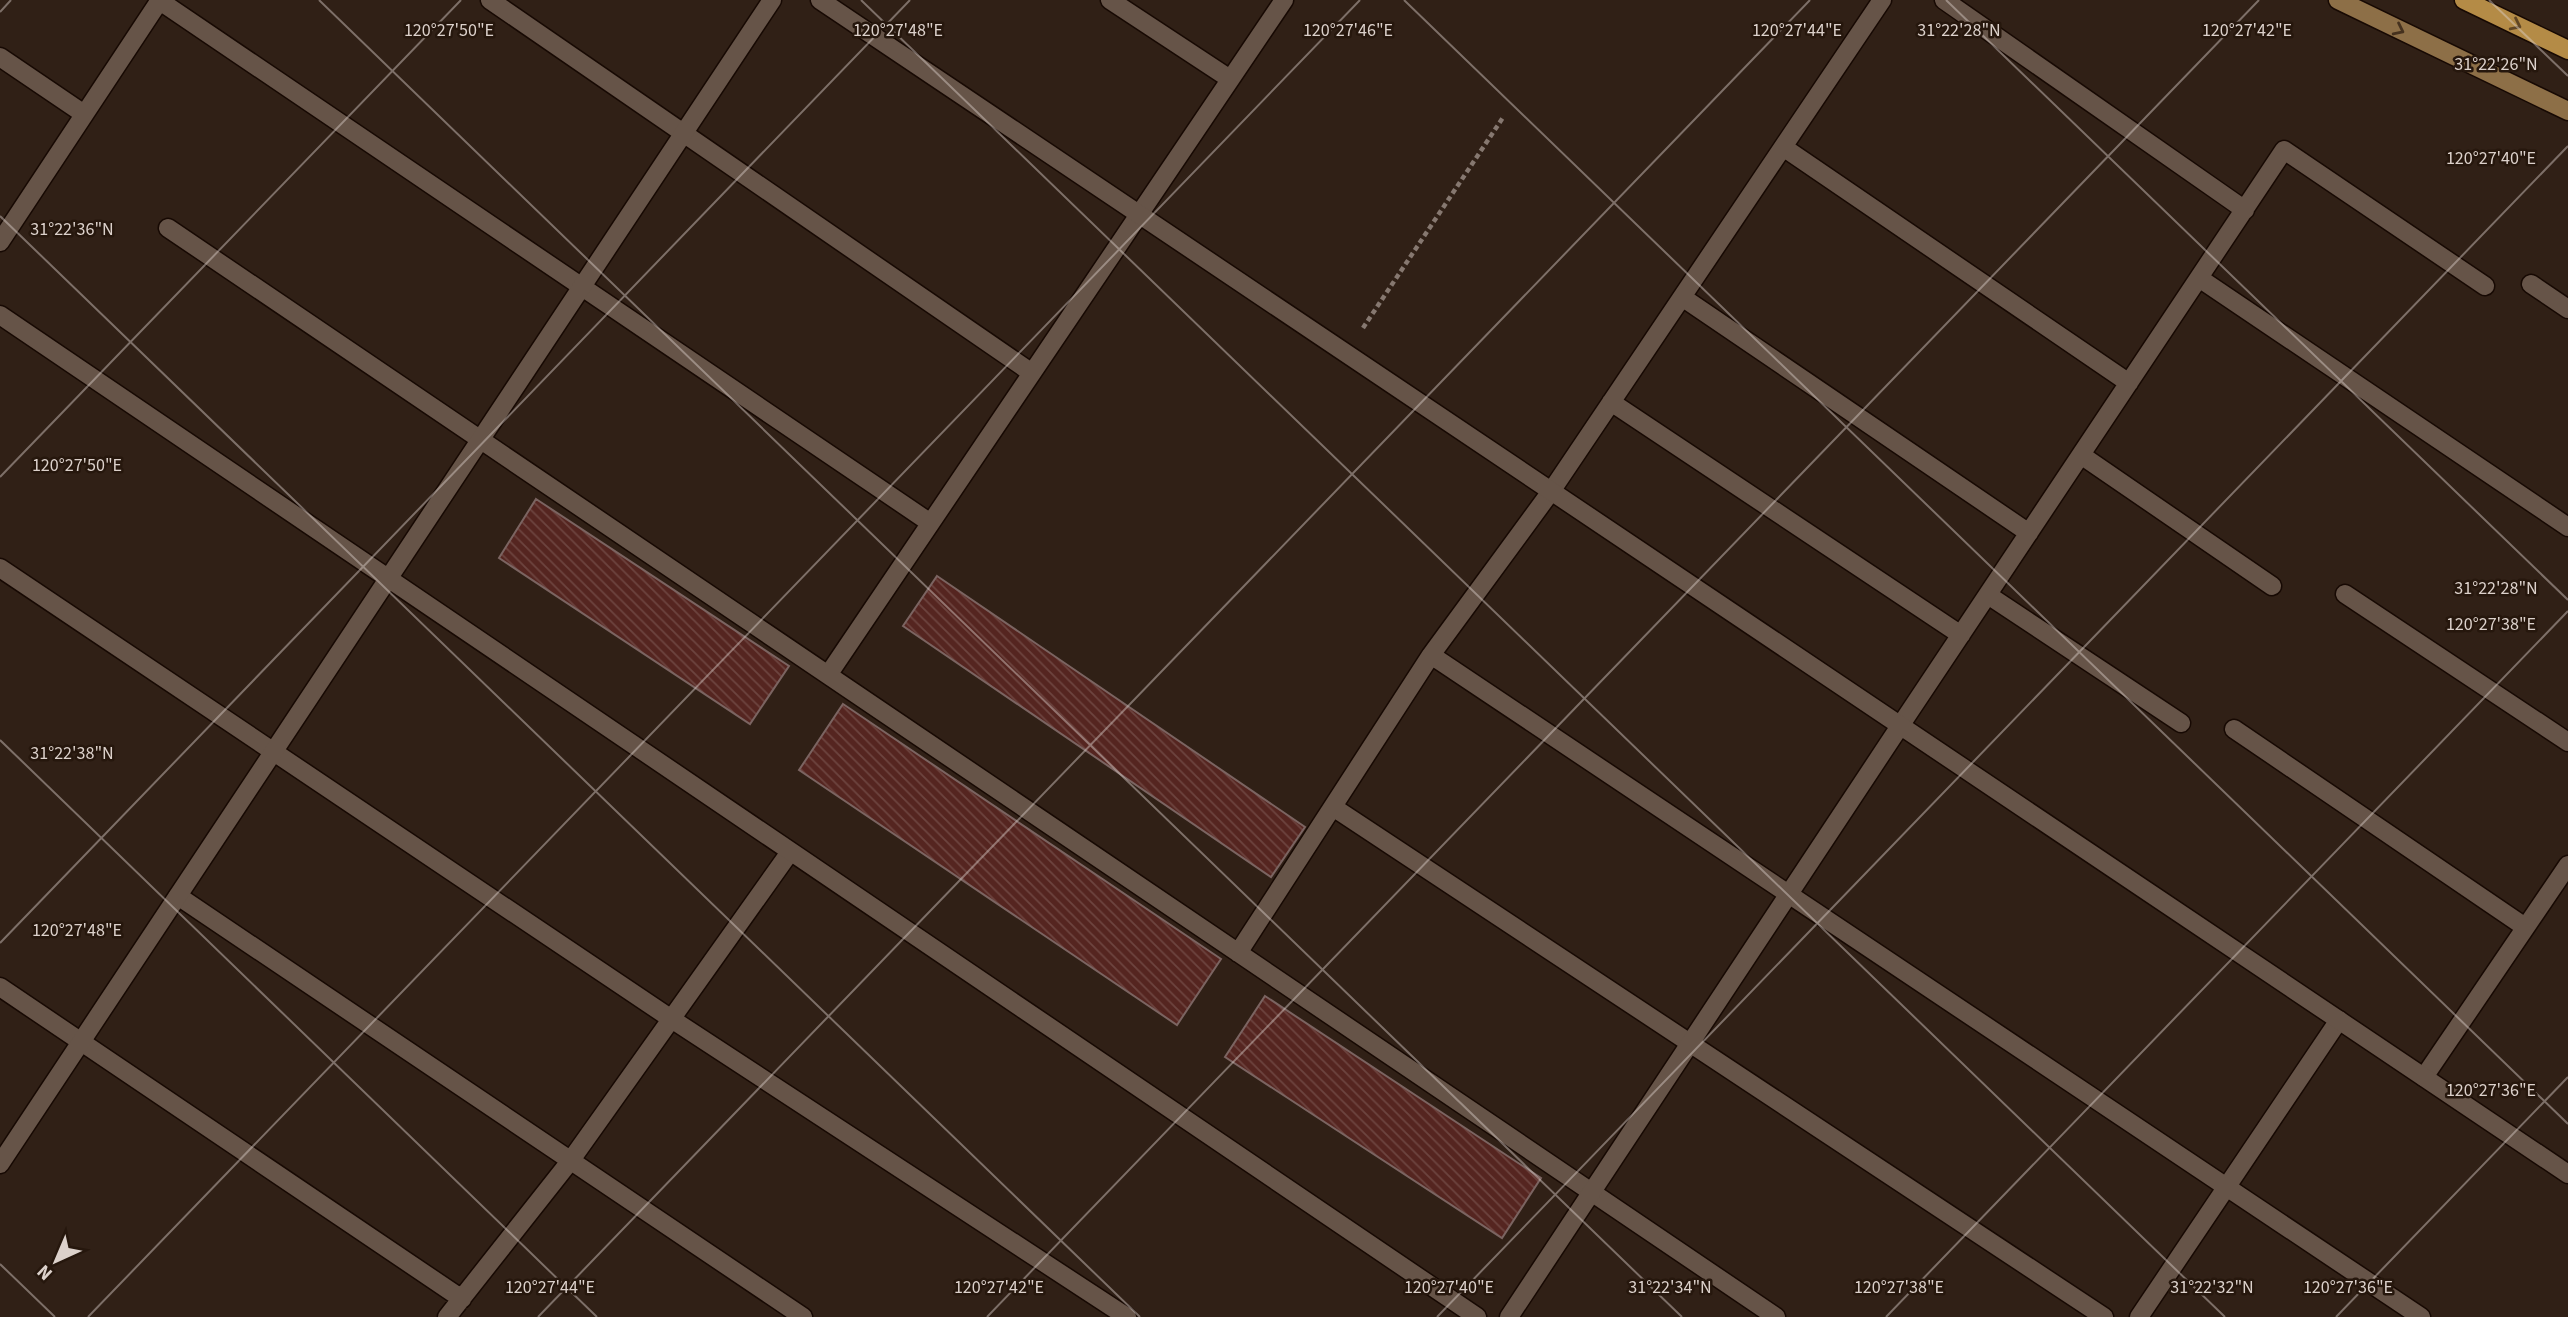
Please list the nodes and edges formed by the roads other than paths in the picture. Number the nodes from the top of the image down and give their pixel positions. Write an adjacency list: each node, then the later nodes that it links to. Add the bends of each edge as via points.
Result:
1 (160, 0): 15 (street); 25 (street)
2 (491, 0): 16 (street)
3 (772, 0): 16 (street)
4 (820, 0): 19 (street)
5 (1110, 0): 13 (street)
6 (1284, 0): 13 (street)
7 (1882, 0): 17 (street)
8 (1944, 0): 18 (street)
9 (2338, 0): 14 (main road, one-way to 14)
10 (2464, 0): 11 (main road, one-way to 11)
11 (2568, 50)
12 (0, 57): 15 (street)
13 (1230, 79): 19 (street)
14 (2568, 111)
15 (84, 114): 21 (street)
16 (685, 134): 25 (street); 29 (street)
17 (1783, 147): 26 (street); 30 (street)
18 (2245, 210): 22 (street); 24 (street, via 2284,150)
19 (1139, 214): 29 (street); 34 (street)
20 (168, 228): 32 (street)
21 (0, 242)
22 (2199, 278): 30 (street); 36 (street)
23 (2531, 284): 27 (street)
24 (2485, 286)
25 (581, 288): 32 (street); 35 (street)
26 (1682, 297): 31 (street); 37 (street)
27 (2568, 309)
28 (0, 316): 39 (street)
29 (1032, 373): 35 (street)
30 (2129, 383): 33 (street)
31 (1611, 402): 34 (street); 43 (street)
32 (481, 439): 39 (street); 45 (street)
33 (2081, 455): 37 (street); 40 (street)
34 (1552, 490): 44 (street); 47 (street)
35 (929, 522): 45 (street)
36 (2568, 527)
37 (2029, 533): 42 (street)
38 (0, 568): 50 (street)
39 (388, 580): 50 (street); 52 (street)
40 (2272, 586)
41 (2345, 594): 49 (street)
42 (1988, 595): 43 (street); 46 (street)
43 (1961, 635): 47 (street)
44 (1432, 655): 51 (street); 54 (street)
45 (828, 675): 57 (street)
46 (2181, 723)
47 (1900, 726): 54 (street); 60 (street)
48 (2234, 729): 56 (street)
49 (2568, 742)
50 (273, 753): 55 (street); 59 (street)
51 (1333, 807): 57 (street); 62 (street)
52 (790, 852): 59 (street); 73 (street)
53 (2568, 865): 56 (street)
54 (1789, 894): 62 (street); 67 (street)
55 (178, 896): 61 (street); 64 (street)
56 (2525, 927): 63 (street)
57 (1238, 953): 68 (street)
58 (0, 987): 61 (street)
59 (670, 1017): 64 (street); 72 (street)
60 (2339, 1020): 63 (street); 67 (street)
61 (80, 1042): 65 (street); 69 (street)
62 (1690, 1043): 68 (street); 76 (street)
63 (2424, 1077): 66 (street)
64 (571, 1160): 69 (street); 71 (street)
65 (0, 1164)
66 (2568, 1174)
67 (2226, 1187): 77 (street); 78 (street)
68 (1591, 1193): 74 (street); 75 (street)
69 (461, 1299): 70 (street)
70 (447, 1317)
71 (803, 1317)
72 (1127, 1317)
73 (1476, 1317)
74 (1509, 1317)
75 (1776, 1317)
76 (2104, 1317)
77 (2139, 1317)
78 (2421, 1317)

